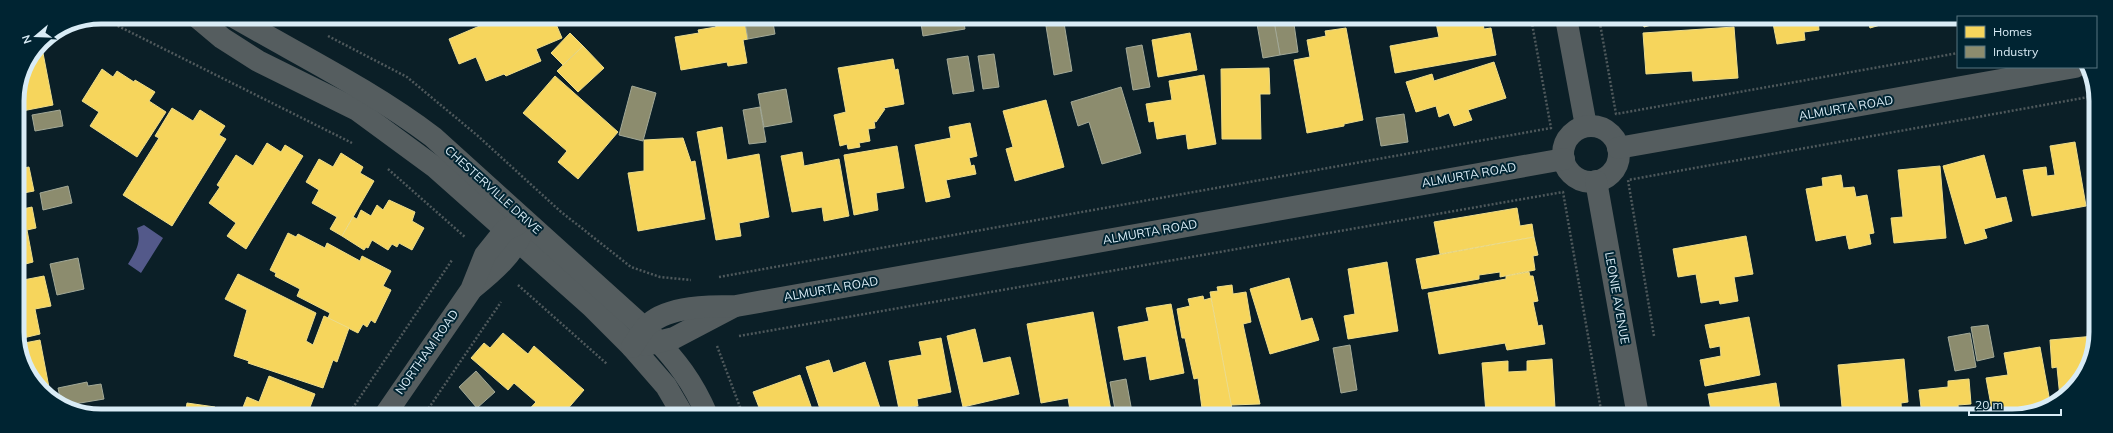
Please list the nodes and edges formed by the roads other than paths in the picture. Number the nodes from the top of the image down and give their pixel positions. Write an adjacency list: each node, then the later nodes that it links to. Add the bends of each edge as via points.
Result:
1 (205, 24): 5 (street, CHESTERVILLE DRIVE)
2 (229, 24): 5 (street)
3 (245, 24): 11 (street, CHESTERVILLE DRIVE, via 368,92 402,114 433,137)
4 (1567, 24): 7 (street)
5 (222, 38): 12 (street, CHESTERVILLE DRIVE, via 258,61 357,110 436,168)
6 (2068, 68): 8 (street, ALMURTA ROAD)
7 (1586, 126): 8 (street, via 1603,128 1615,140); 9 (street, via 1571,134 1566,141)
8 (1618, 148): 10 (street, via 1616,165 1604,178)
9 (1564, 159): 10 (street, via 1566,167 1575,176 1587,181); 13 (street, ALMURTA ROAD, via 736,306 690,331)
10 (1596, 181): 18 (street, LEONIE AVENUE)
11 (526, 220): 12 (street, NORTHAM ROAD); 13 (street, CHESTERVILLE DRIVE)
12 (512, 235): 14 (street, CHESTERVILLE DRIVE); 15 (street, NORTHAM ROAD)
13 (652, 336): 14 (street); 17 (street, CHESTERVILLE DRIVE, via 682,368 696,389)
14 (632, 347): 16 (street, CHESTERVILLE DRIVE, via 666,386)
15 (388, 409)
16 (679, 409)
17 (704, 409)
18 (1637, 409)

